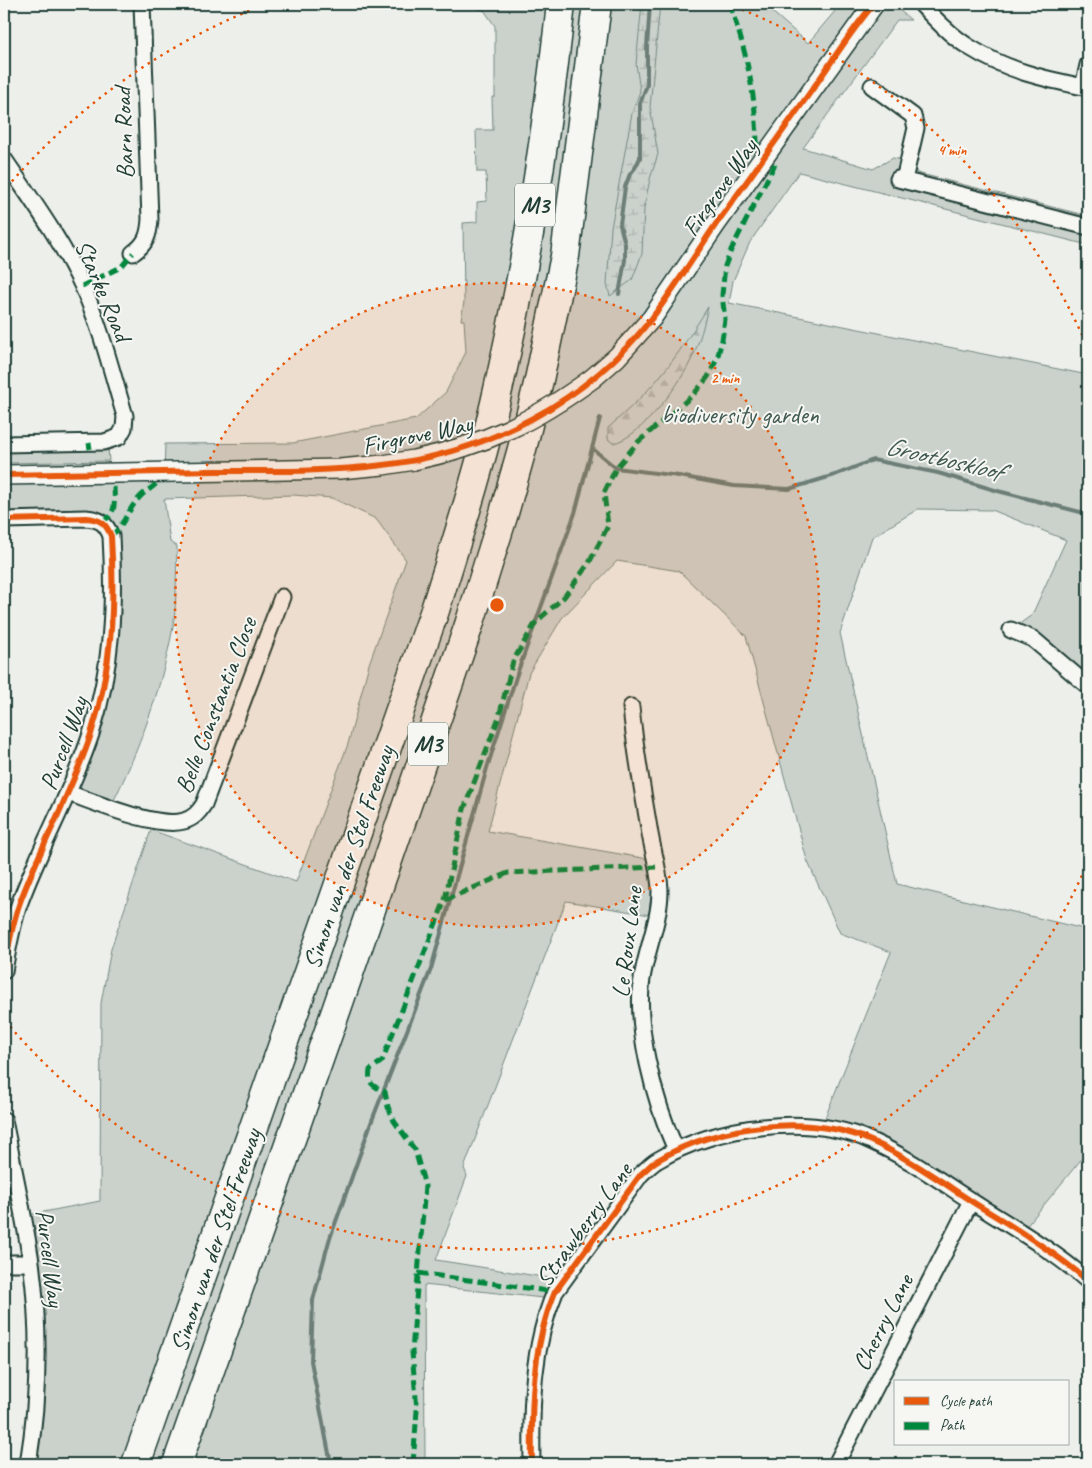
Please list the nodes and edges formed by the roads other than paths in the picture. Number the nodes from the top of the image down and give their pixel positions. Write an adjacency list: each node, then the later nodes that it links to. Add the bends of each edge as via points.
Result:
1 (142, 4): 11 (street, Barn Road, via 150,219 149,234)
2 (561, 4): 28 (highway, Simon van der Stel Freeway / M3, via 538,184 518,296 495,405 472,489 435,610)
3 (597, 4): 29 (highway, Simon van der Stel Freeway / M3, via 565,256 522,449 504,514 436,722)
4 (874, 4): 13 (street, Firgrove Way, bridge, via 652,318 593,378 564,400 521,425 447,453 383,465 340,469)
5 (921, 4): 8 (street, via 943,27 986,57 1012,70)
6 (1088, 65): 8 (street)
7 (872, 86): 10 (street, via 913,116 915,122 901,179)
8 (1086, 87)
9 (4, 159): 12 (street, Starke Road, via 50,226 82,286 125,416 119,437 104,442)
10 (1088, 227)
11 (133, 254)
12 (4, 444)
13 (4, 475)
14 (4, 520): 19 (street, Purcell Way, via 95,518 107,527 111,536 113,607 106,677 90,735)
15 (282, 597): 19 (street, Belle Constantia Close, via 199,812 185,821 159,821)
16 (1011, 630): 17 (street, via 1033,639)
17 (1088, 686)
18 (630, 707): 22 (street, Le Roux Lane, via 660,890 642,974 645,1048 655,1095)
19 (68, 792): 20 (street, Purcell Way, via 20,902)
20 (4, 971)
21 (4, 1120): 25 (street, Purcell Way)
22 (676, 1150): 23 (street, Strawberry Lane, via 712,1137 766,1127 800,1126 847,1132 900,1156); 30 (street, Strawberry Lane, via 656,1160 641,1174 555,1292 546,1312 535,1366)
23 (971, 1201): 26 (street, Strawberry Lane); 31 (street, Cherry Lane)
24 (4, 1263): 25 (street)
25 (31, 1263): 27 (street, Purcell Way, via 37,1343)
26 (1088, 1281)
27 (28, 1464)
28 (136, 1464)
29 (177, 1464)
30 (532, 1464)
31 (836, 1464)

